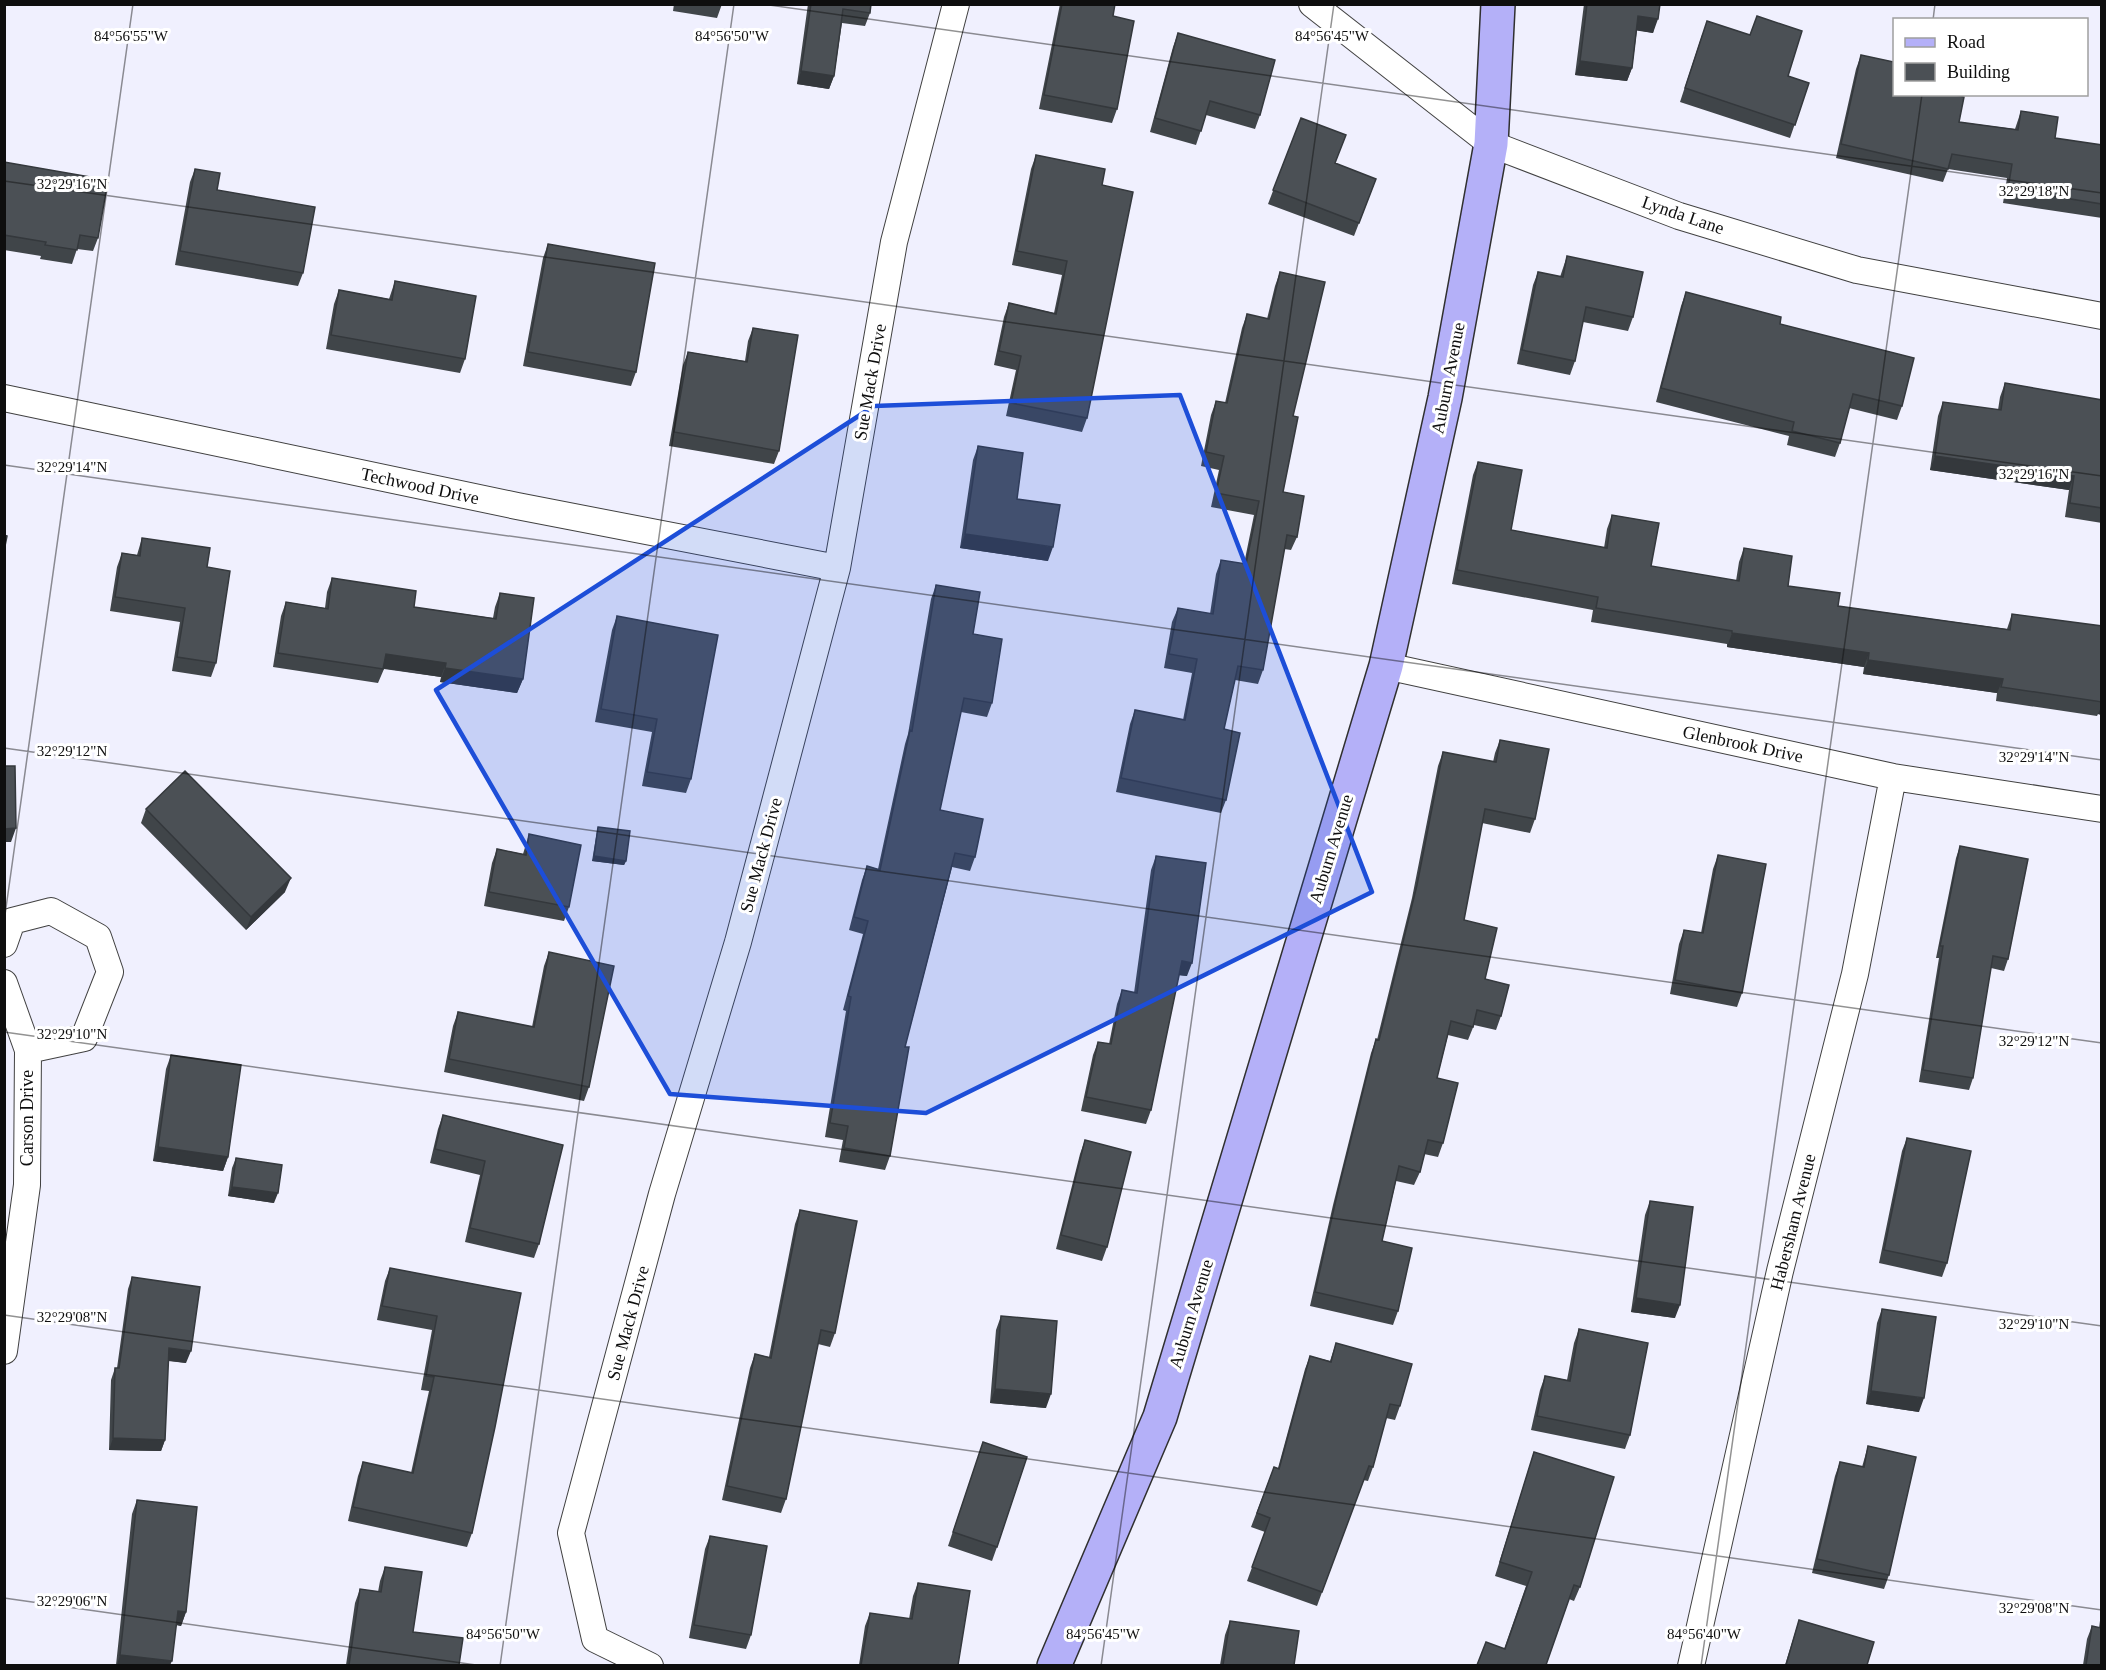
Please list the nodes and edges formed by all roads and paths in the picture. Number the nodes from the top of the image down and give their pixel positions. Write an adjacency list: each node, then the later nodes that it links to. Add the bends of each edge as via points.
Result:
1 (956, 4): 7 (street, Sue Mack Drive, via 894,242)
2 (1312, 4): 4 (street, Lynda Lane)
3 (1498, 4): 4 (street, Auburn Avenue)
4 (1491, 144): 5 (street, Lynda Lane, via 1679,216 1857,270); 8 (street, Auburn Avenue, via 1445,398)
5 (2102, 316)
6 (4, 398): 7 (street, Techwood Drive, via 517,506)
7 (837, 568): 15 (street, Sue Mack Drive, via 738,942 662,1194 572,1533 595,1640)
8 (1386, 666): 9 (street, Glenbrook Drive); 16 (street, Auburn Avenue, via 1160,1417)
9 (1893, 777): 10 (street, Glenbrook Drive); 17 (street, Habersham Avenue, via 1855,974 1780,1271)
10 (2102, 809)
11 (4, 944): 13 (street, via 12,921 51,911 98,937 110,972 84,1038)
12 (4, 983): 13 (street, Carson Drive)
13 (28, 1050): 14 (street, Carson Drive, via 27,1185)
14 (4, 1351)
15 (650, 1665)
16 (1054, 1665)
17 (1691, 1665)

